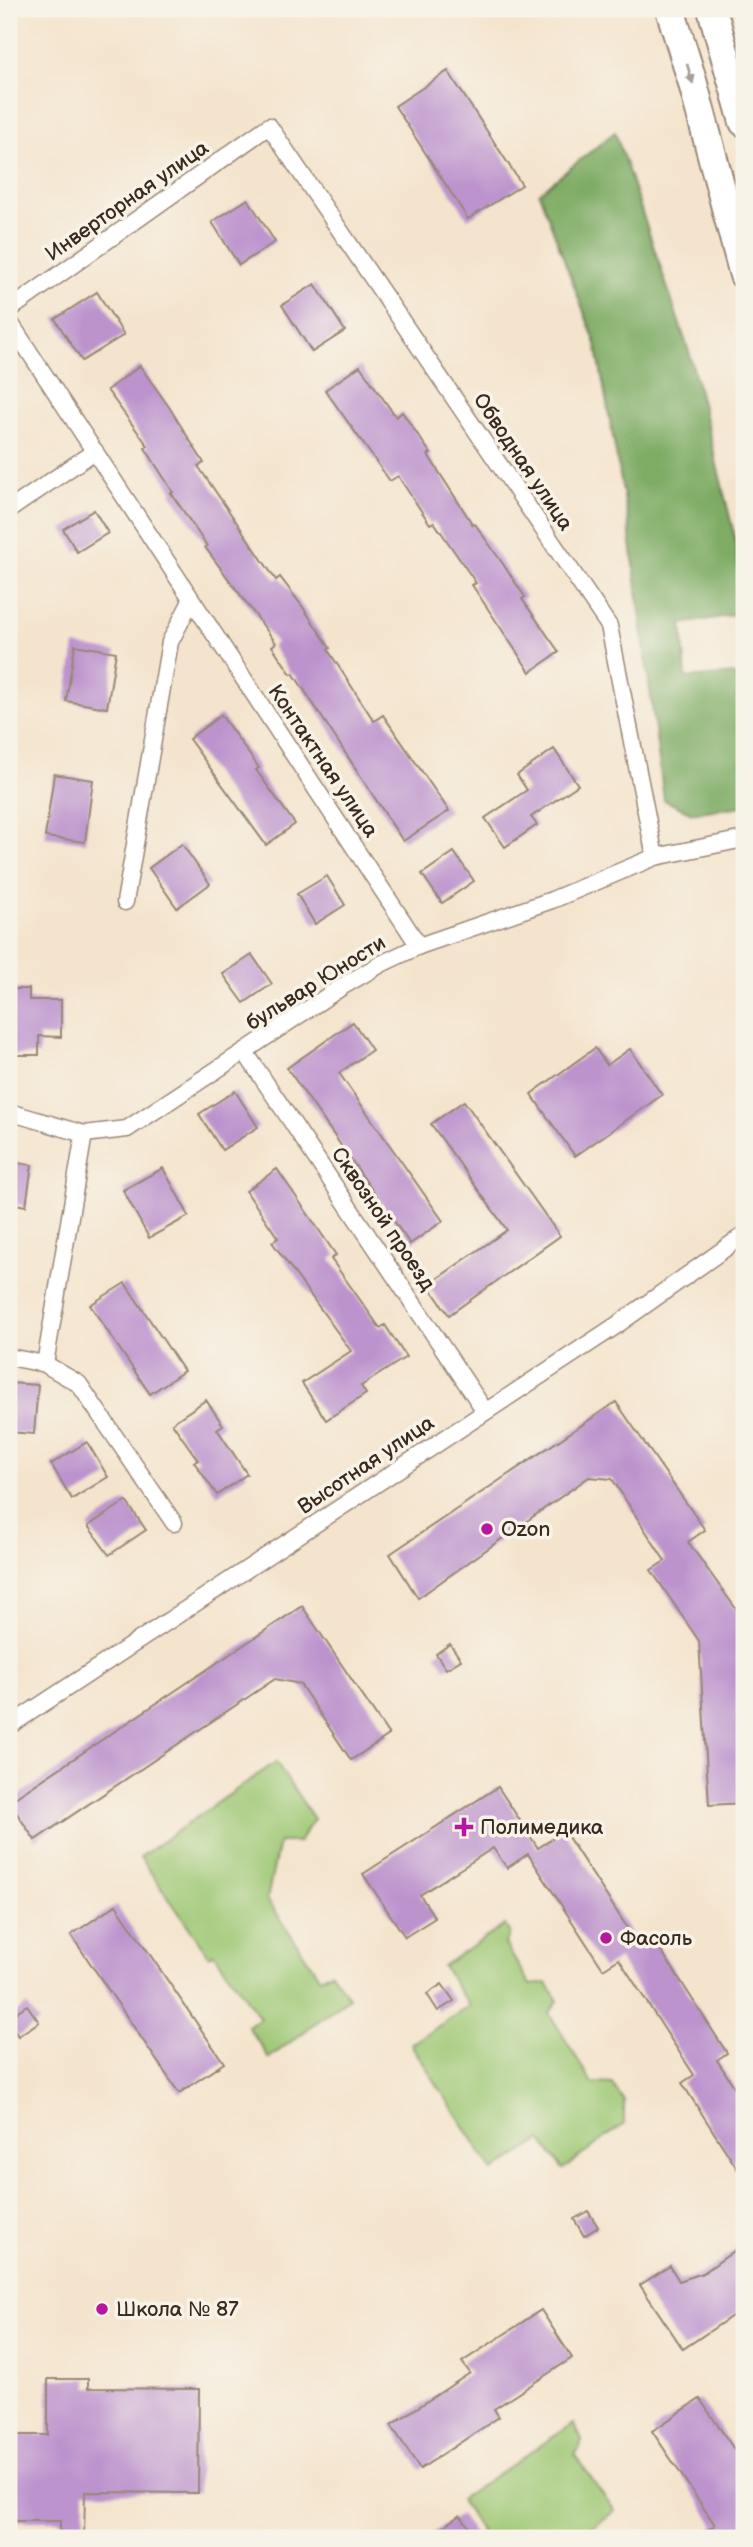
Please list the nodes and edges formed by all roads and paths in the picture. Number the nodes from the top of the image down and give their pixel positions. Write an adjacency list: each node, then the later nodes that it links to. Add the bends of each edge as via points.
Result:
1 (670, 9): 5 (highway, one-way to 5)
2 (712, 9): 3 (highway)
3 (744, 122)
4 (269, 127): 6 (street, Инверторная улица); 12 (street, Обводная улица, via 609,626)
5 (744, 275)
6 (9, 310)
7 (9, 321): 8 (street, Контактная улица)
8 (95, 451): 9 (street); 10 (street, Контактная улица)
9 (9, 510)
10 (191, 601): 13 (street, via 170,642); 14 (street, Контактная улица)
11 (744, 839): 12 (street, бульвар Юности)
12 (655, 857): 14 (street, бульвар Юности, via 552,900)
13 (125, 902)
14 (419, 946): 15 (street, бульвар Юности, via 352,981)
15 (245, 1052): 17 (street, бульвар Юности, via 127,1129); 21 (street, Сквозной проезд)
16 (9, 1112): 17 (street, бульвар Юности)
17 (84, 1134): 20 (street)
18 (744, 1235): 21 (street, Высотная улица)
19 (9, 1357): 20 (street)
20 (45, 1364): 22 (street, via 79,1384)
21 (485, 1411): 23 (street, Высотная улица)
22 (174, 1524)
23 (9, 1726)

